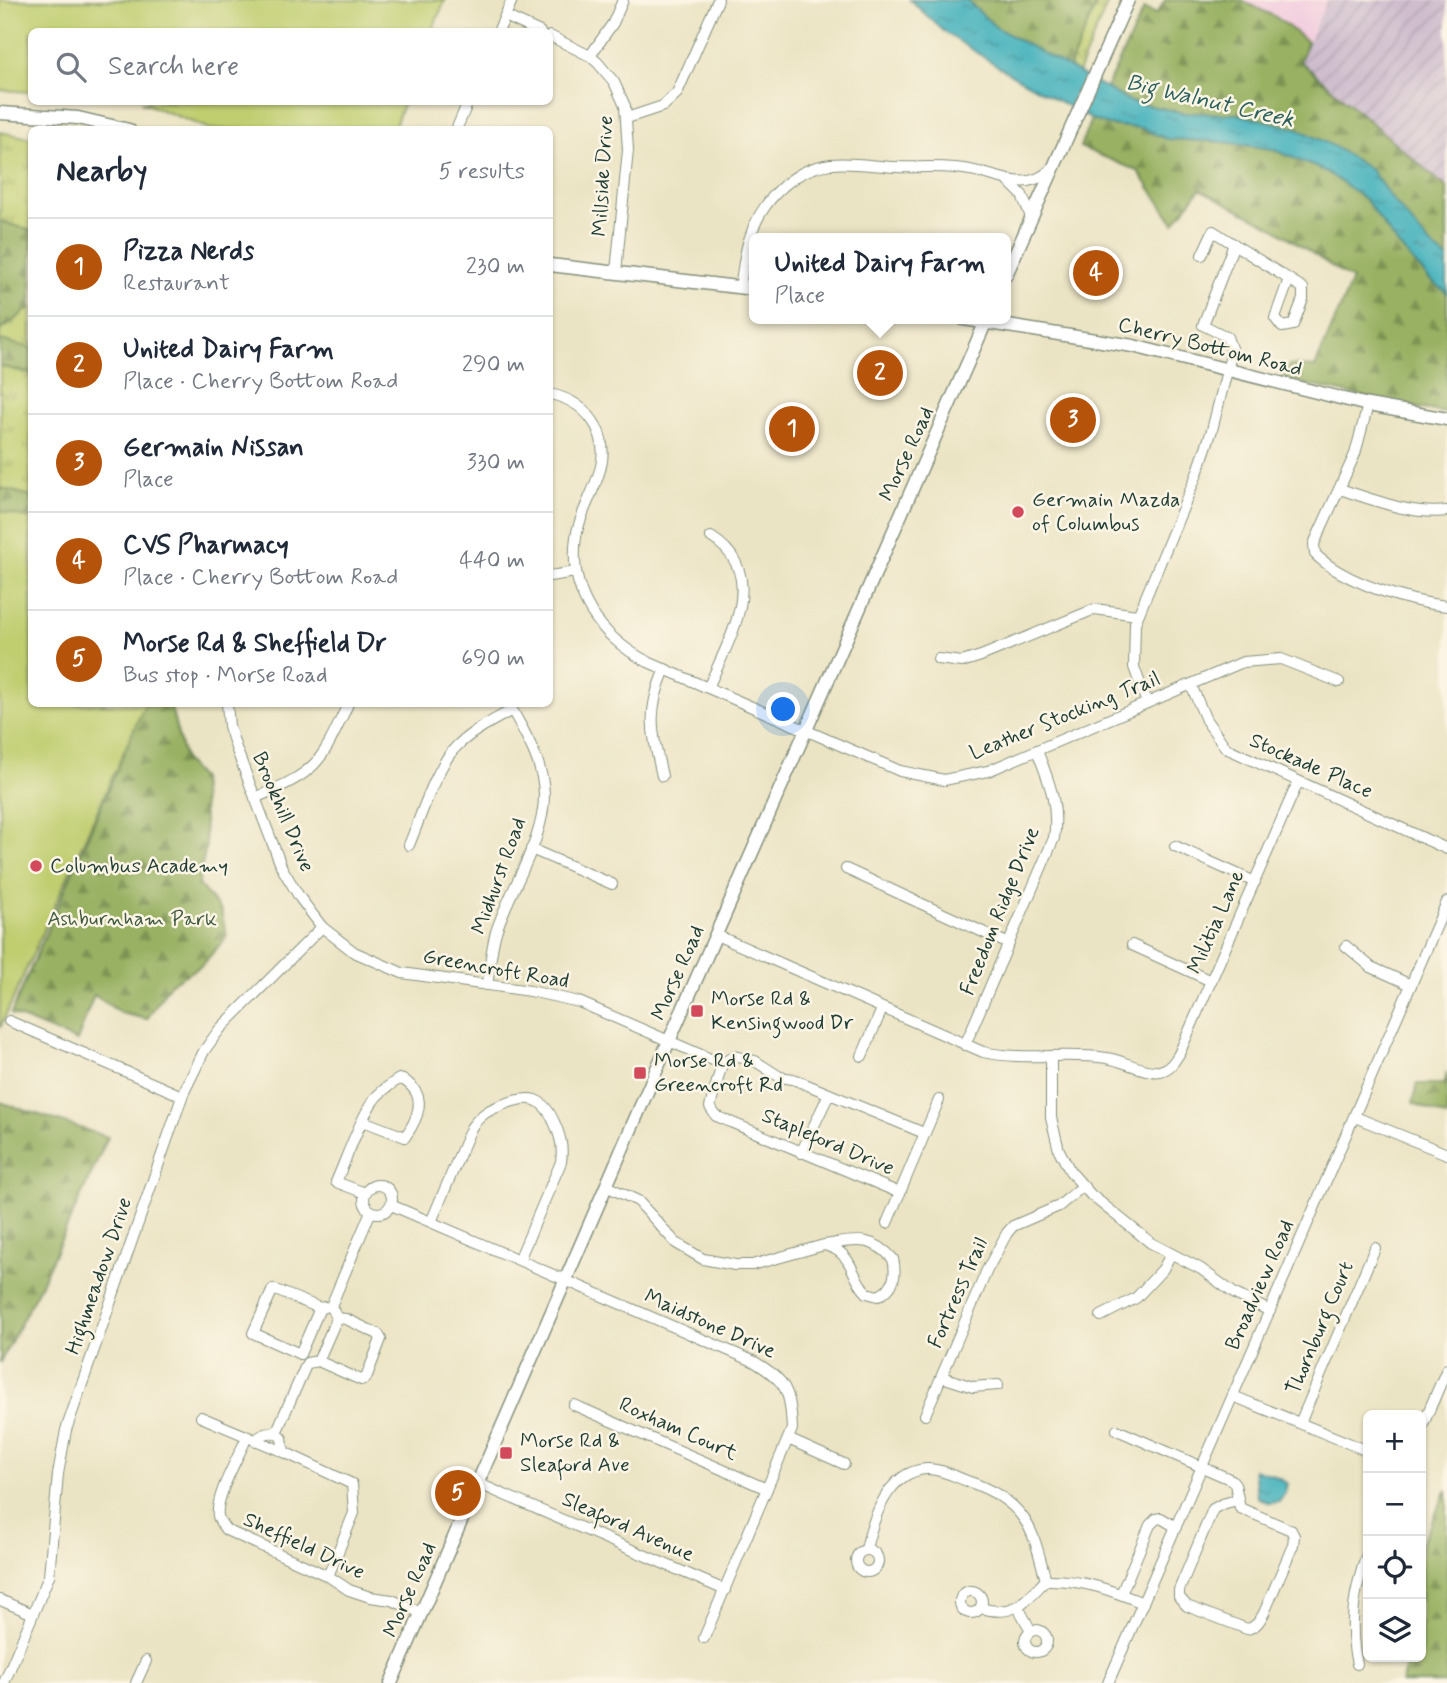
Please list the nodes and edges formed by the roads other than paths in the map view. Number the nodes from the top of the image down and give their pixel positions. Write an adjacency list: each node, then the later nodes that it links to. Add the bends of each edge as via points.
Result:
1 (512, 0): 5 (street)
2 (623, 0): 9 (street)
3 (718, 0): 12 (street, via 677,93 663,106)
4 (1128, 0): 15 (main road)
5 (505, 16): 6 (street); 7 (street)
6 (500, 28)
7 (531, 28)
8 (553, 38): 9 (street, Millside Drive)
9 (590, 57): 12 (street, Millside Drive, via 614,82)
10 (467, 105): 14 (street)
11 (0, 113): 13 (main road, via 78,118)
12 (628, 118): 24 (street, Millside Drive)
13 (112, 126)
14 (458, 126)
15 (1053, 168): 16 (street, via 1037,180); 17 (main road)
16 (1009, 181): 17 (street, via 1022,195); 18 (street, via 942,167 833,164 784,185 764,207)
17 (1031, 217): 22 (main road)
18 (752, 233)
19 (749, 239): 26 (street)
20 (1234, 244): 21 (street, via 1213,231); 25 (street); 30 (street, via 1203,325 1227,337 1231,344)
21 (1202, 255)
22 (1011, 263)
23 (553, 265): 24 (main road)
24 (616, 272): 26 (main road)
25 (1289, 279): 25 (street, via 1304,293 1293,326 1282,327 1275,318)
26 (740, 287): 27 (main road)
27 (749, 288)
28 (985, 324): 50 (main road, Morse Road)
29 (1004, 324): 30 (main road, Cherry Bottom Road, via 1133,346)
30 (1227, 370): 32 (main road, Cherry Bottom Road); 40 (street, via 1197,474)
31 (553, 395): 37 (street, Leather Stocking Trail, via 578,404 591,416 602,443 602,469 578,525)
32 (1368, 405): 33 (main road, Cherry Bottom Road); 34 (street)
33 (1447, 419)
34 (1340, 489): 35 (street, via 1409,510); 39 (street, via 1318,535 1315,554 1394,596)
35 (1447, 510)
36 (711, 537): 45 (street, via 731,555 743,586 740,614)
37 (576, 572): 38 (street); 42 (street, Leather Stocking Trail, via 584,601 605,632)
38 (553, 576)
39 (1447, 606)
40 (1137, 615): 41 (street, via 1095,609 981,656 962,662); 46 (street, via 1134,667)
41 (938, 659)
42 (665, 670): 45 (street, Leather Stocking Trail); 52 (street, via 651,715)
43 (1339, 682): 44 (street, Leather Stocking Trail, via 1281,659 1243,662)
44 (1191, 685): 46 (street, Leather Stocking Trail); 53 (street, Stockade Place, via 1206,720 1226,748)
45 (708, 688): 50 (street, Leather Stocking Trail)
46 (1147, 703): 51 (street, Leather Stocking Trail)
47 (227, 707): 54 (street, Brookhill Drive, via 229,726)
48 (347, 707): 54 (street, via 329,747 312,768)
49 (511, 707): 55 (street, via 455,747); 57 (street, Midhurst Road, via 532,748 544,793)
50 (805, 730): 51 (street, Leather Stocking Trail, via 900,771 944,780 988,771); 64 (main road, Morse Road)
51 (1037, 751): 65 (street, Freedom Ridge Drive, via 1051,785 1057,820 1054,838)
52 (662, 776)
53 (1298, 782): 58 (street, Stockade Place); 60 (street, Militia Lane)
54 (255, 798): 63 (street, Brookhill Drive, via 282,868)
55 (409, 845)
56 (1175, 846): 60 (street)
57 (531, 849): 61 (street); 69 (street, Midhurst Road, via 496,932)
58 (1447, 849)
59 (846, 869): 65 (street)
60 (1255, 882): 68 (street, Militia Lane)
61 (612, 884)
62 (1447, 902): 70 (street, Broadview Road)
63 (322, 927): 69 (street, Greencroft Road, via 354,953 402,973); 79 (street, Highmeadow Drive, via 219,1030)
64 (716, 935): 71 (street); 73 (main road, Morse Road)
65 (1009, 944): 74 (street, Freedom Ridge Drive)
66 (1132, 945): 68 (street)
67 (1346, 946): 70 (street, via 1371,967)
68 (1211, 981): 76 (street, Militia Lane, via 1180,1054 1162,1071 1107,1058)
69 (487, 985): 73 (street, Greencroft Road, via 579,1002)
70 (1411, 985): 81 (street, Broadview Road)
71 (882, 1009): 74 (street); 75 (street)
72 (9, 1021): 79 (street)
73 (669, 1041): 77 (street, Greencroft Road); 86 (main road, Morse Road)
74 (965, 1045): 76 (street, via 1004,1057)
75 (862, 1056)
76 (1051, 1057): 87 (street, via 1051,1118 1056,1139 1070,1171)
77 (722, 1065): 78 (street, via 734,1056 755,1061 780,1077); 84 (street, Stapleford Drive, via 711,1112)
78 (829, 1094): 83 (street); 84 (street)
79 (182, 1096): 138 (street, Highmeadow Drive, via 66,1430 51,1565)
80 (939, 1100): 83 (street)
81 (1354, 1117): 85 (street); 101 (street, Broadview Road)
82 (363, 1121): 82 (street, via 375,1097 399,1079 418,1094 421,1105 405,1136); 88 (street, via 336,1182)
83 (925, 1133): 89 (street)
84 (801, 1153): 89 (street, Stapleford Drive)
85 (1447, 1154)
86 (606, 1186): 94 (street, via 638,1201 676,1243 704,1259 752,1265); 98 (main road, Morse Road)
87 (1083, 1186): 96 (street); 107 (street, Fortress Trail, via 1059,1206 1007,1233)
88 (365, 1193): 90 (street, via 374,1185 384,1185 390,1191); 91 (street, via 364,1202)
89 (900, 1193): 93 (street)
90 (391, 1205): 91 (street, via 384,1211); 92 (street, Maidstone Drive)
91 (371, 1211): 99 (street)
92 (431, 1222): 97 (street, Maidstone Drive); 97 (street, via 480,1116 519,1098 535,1100 548,1108 563,1148)
93 (887, 1223)
94 (824, 1245): 94 (street, via 845,1256 867,1293 878,1296 890,1288 895,1275 893,1259 881,1248 858,1240)
95 (1375, 1248): 114 (street, Thornburg Court)
96 (1171, 1254): 101 (street); 102 (street, via 1136,1298)
97 (519, 1260): 98 (street, Maidstone Drive)
98 (565, 1281): 118 (street, Maidstone Drive, via 776,1375 791,1398); 123 (main road, Morse Road)
99 (331, 1306): 100 (street); 103 (street)
100 (320, 1308): 104 (street); 104 (street, via 273,1289 253,1333)
101 (1270, 1311): 109 (street, Broadview Road)
102 (1101, 1316)
103 (337, 1318): 105 (street); 105 (street, via 378,1334 380,1344 366,1378 360,1380)
104 (300, 1354): 105 (street)
105 (312, 1362): 116 (street)
106 (1447, 1369): 113 (street)
107 (942, 1377): 108 (street, via 973,1387); 111 (street, Fortress Trail)
108 (998, 1385)
109 (1233, 1396): 114 (street); 122 (street, Broadview Road)
110 (574, 1405): 124 (street, Roxham Court)
111 (925, 1415)
112 (201, 1417): 117 (street)
113 (1426, 1417)
114 (1300, 1423): 119 (street)
115 (1117, 1430): 122 (street)
116 (276, 1433): 117 (street); 120 (street, via 282,1438)
117 (251, 1439): 120 (street); 129 (street, Sheffield Drive, via 221,1495 221,1523 233,1535)
118 (789, 1439): 121 (street); 124 (street)
119 (1363, 1449)
120 (284, 1452): 129 (street, via 352,1484 354,1513)
121 (844, 1464)
122 (1202, 1467): 125 (street, via 1232,1480); 126 (street, Broadview Road)
123 (477, 1483): 131 (street, Sleaford Avenue); 137 (main road, Morse Road)
124 (766, 1489): 131 (street)
125 (1237, 1500): 125 (street, via 1213,1509 1178,1590 1187,1606 1247,1629 1264,1613 1294,1536 1282,1525 1246,1512)
126 (1176, 1527): 132 (street, via 1161,1518 1150,1525); 134 (street, Broadview Road)
127 (866, 1549): 130 (street, via 888,1492 907,1474 934,1469 978,1485 1015,1508 1030,1530)
128 (1363, 1571): 142 (street, via 1352,1612)
129 (328, 1576): 137 (street, Sheffield Drive, via 349,1590 392,1600)
130 (1046, 1580): 132 (street, via 1067,1579); 135 (street)
131 (725, 1590): 140 (street)
132 (1121, 1594): 134 (street)
133 (0, 1600): 138 (street)
134 (1143, 1603): 146 (street, Broadview Road)
135 (1018, 1607): 136 (street, via 996,1612); 139 (street)
136 (981, 1608)
137 (421, 1613): 145 (main road, Morse Road)
138 (33, 1614): 143 (street, Highmeadow Drive)
139 (1031, 1631)
140 (704, 1638)
141 (146, 1661): 144 (street)
142 (1357, 1664)
143 (4, 1683)
144 (136, 1683)
145 (391, 1683)
146 (1108, 1683)

